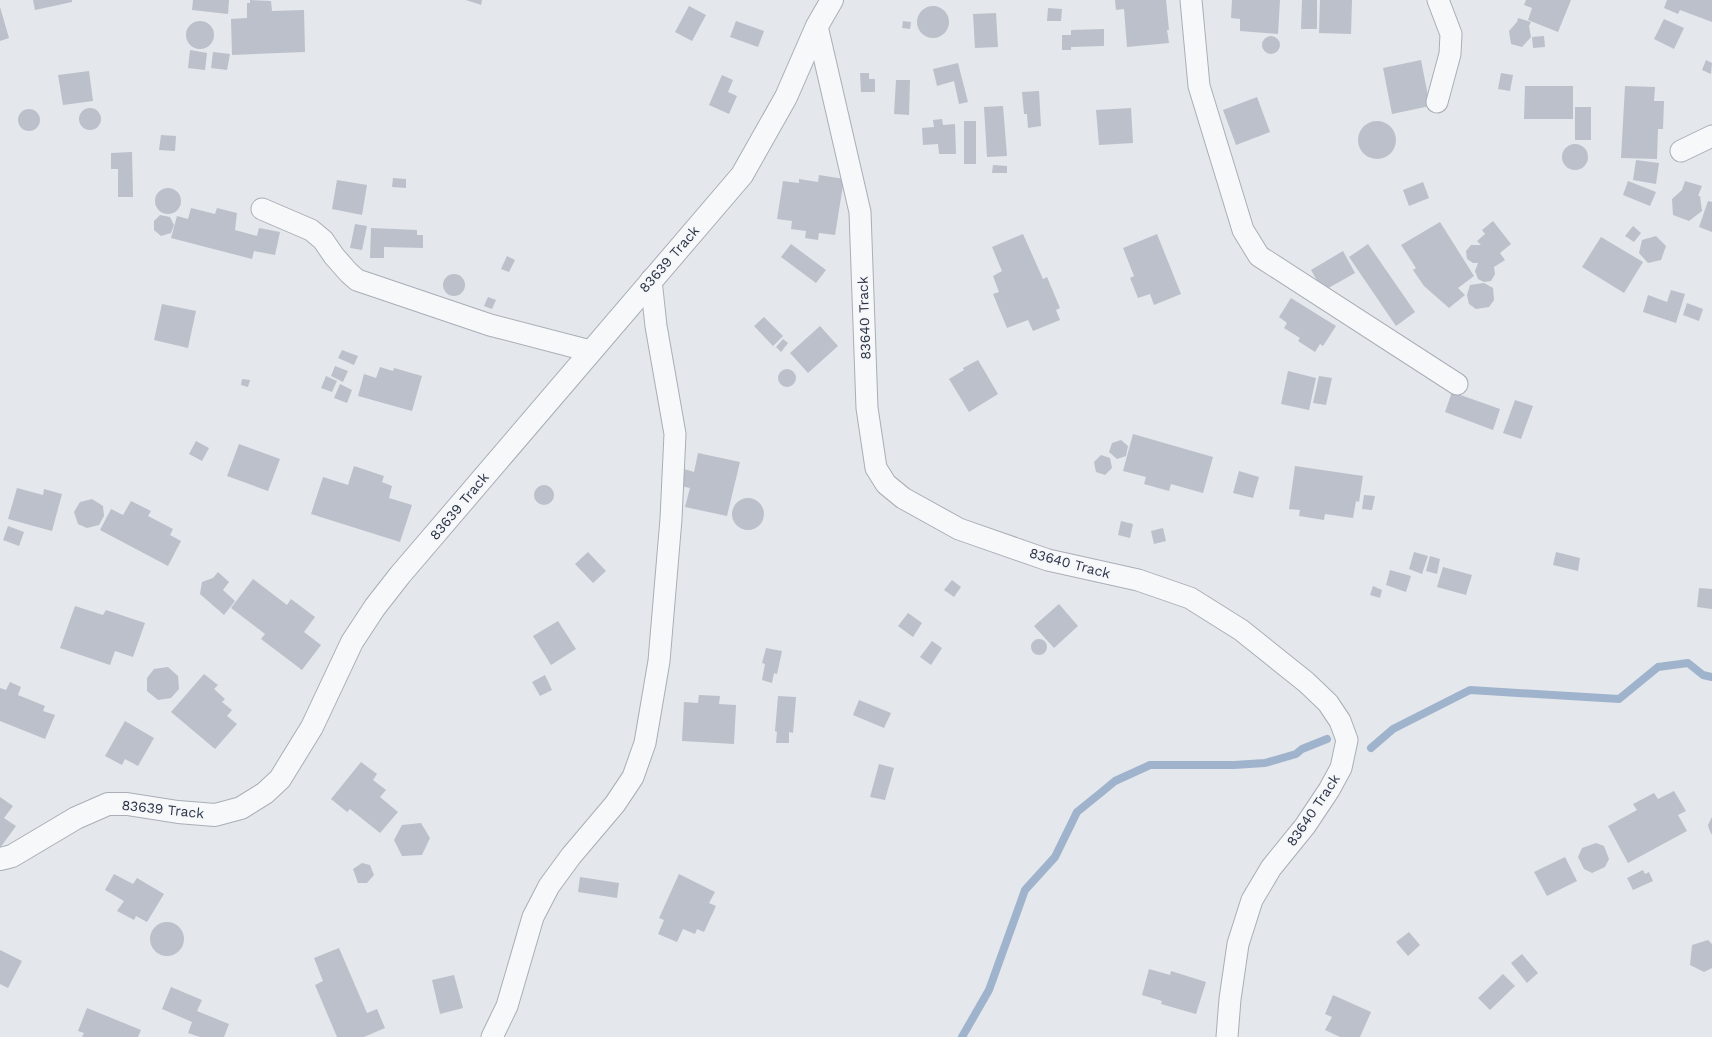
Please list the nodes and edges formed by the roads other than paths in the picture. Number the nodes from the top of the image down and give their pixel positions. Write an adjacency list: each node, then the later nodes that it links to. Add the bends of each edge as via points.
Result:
1 (832, 0): 4 (street, 83639 Track)
2 (1191, 0): 11 (street, via 1199,86 1243,230 1259,256)
3 (1438, 0): 5 (street, via 1451,34 1450,54)
4 (817, 26): 9 (street, 83639 Track, via 786,97 742,174); 14 (street, 83640 Track, via 860,212 867,408 876,468 886,484 903,498 959,529 1048,560 1138,580 1190,598 1241,630 1306,682 1328,703 1340,721 1347,740 1341,768 1305,826 1271,868 1252,900 1238,944)
5 (1437, 102)
6 (1712, 136): 7 (street)
7 (1681, 151)
8 (262, 209): 10 (street, via 311,230 323,240 357,280 490,325)
9 (651, 280): 10 (street, 83639 Track); 13 (street, via 656,326 675,434 659,661 645,743 633,777 615,804 549,886 533,917 507,1006)
10 (590, 351): 12 (street, 83639 Track, via 375,607 352,642 312,727 280,779 265,793 241,808 215,815 108,804 76,818 12,856)
11 (1457, 384)
12 (0, 859)
13 (492, 1037)
14 (1227, 1037)

